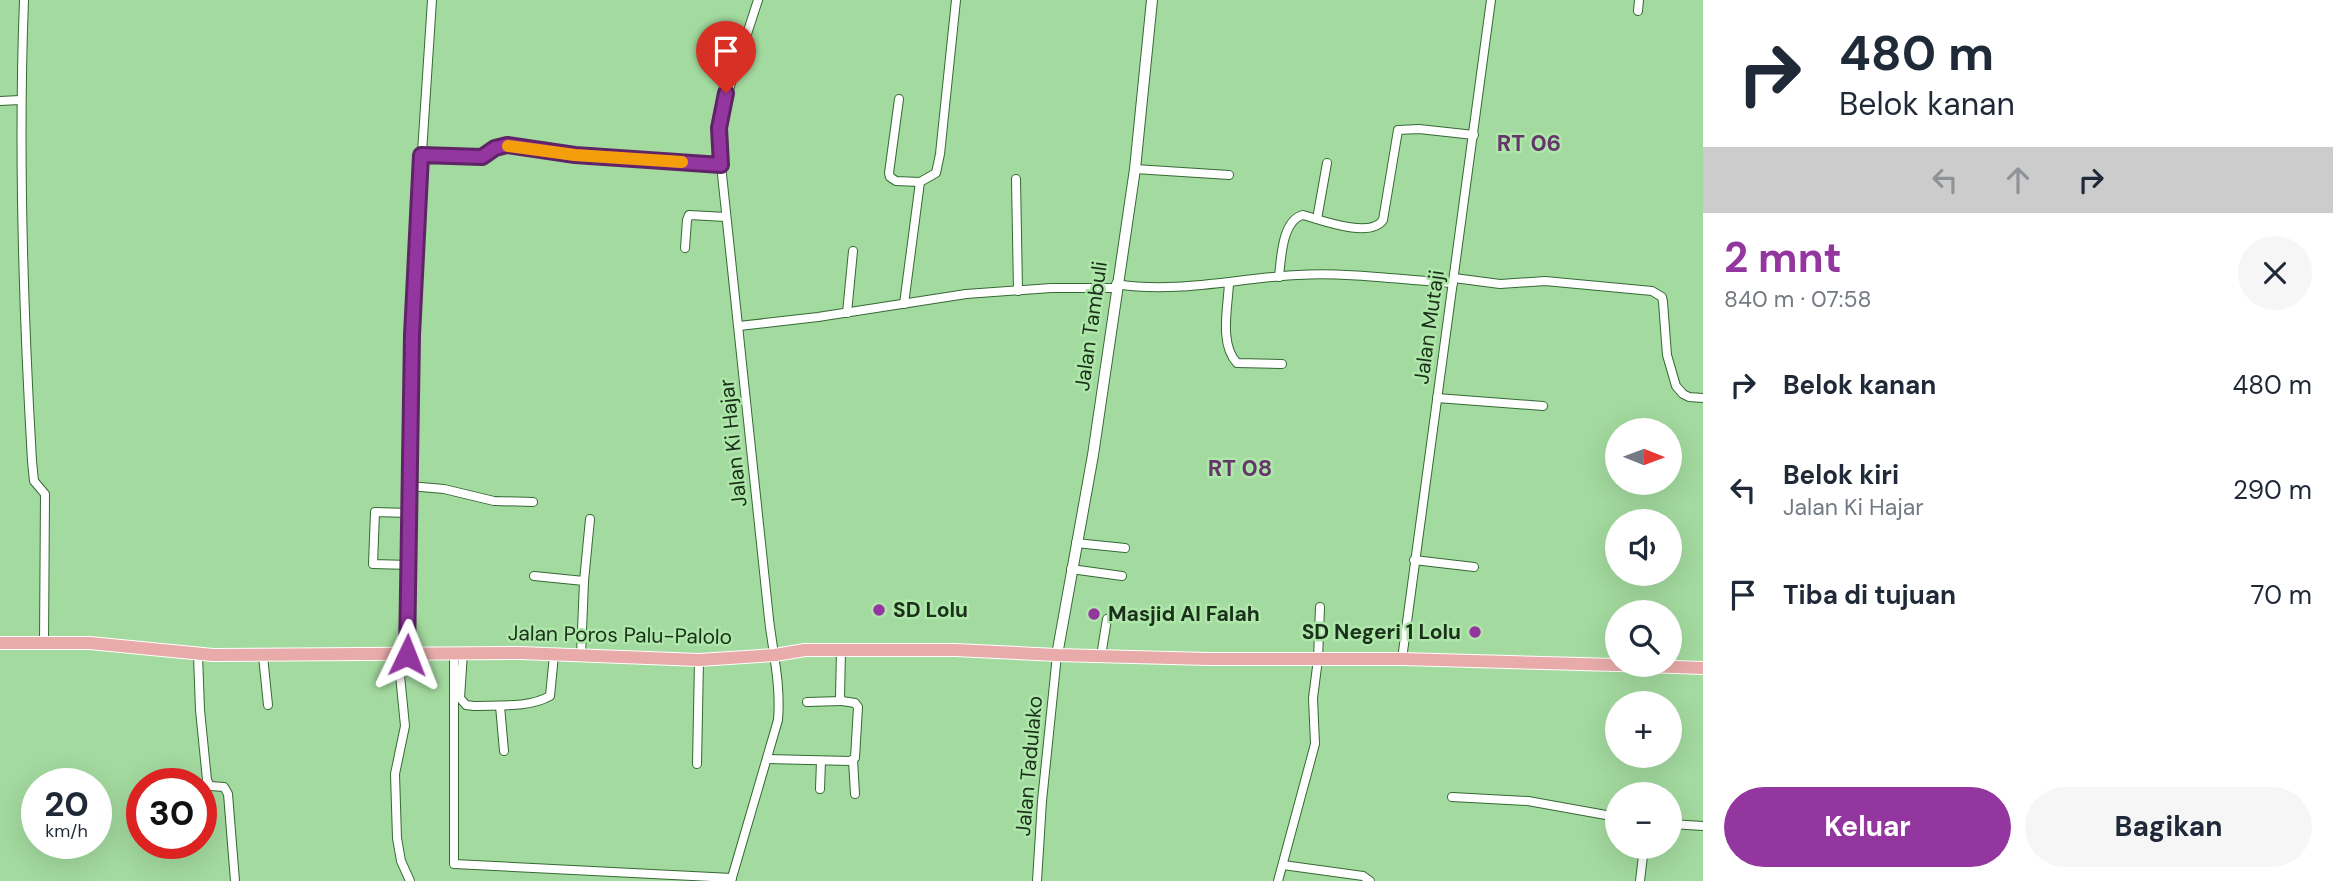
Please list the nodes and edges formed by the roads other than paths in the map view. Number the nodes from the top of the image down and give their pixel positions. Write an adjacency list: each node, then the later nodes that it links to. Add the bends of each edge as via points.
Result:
1 (24, 0): 10 (street)
2 (432, 0): 13 (street)
3 (758, 0): 15 (street, Jalan Ki Hajar, via 722,111)
4 (956, 0): 19 (street, via 938,167 934,175)
5 (1152, 0): 16 (street, Jalan Tambuli)
6 (1491, 0): 12 (street, Jalan Mutaji)
7 (1639, 0): 8 (street)
8 (1637, 11)
9 (899, 99): 19 (street, via 890,177)
10 (20, 100): 11 (street); 52 (street, via 32,461 34,481 45,494)
11 (0, 101)
12 (1474, 135): 21 (street, via 1398,129 1380,225 1359,228); 25 (street, Jalan Mutaji)
13 (421, 155): 15 (street, via 482,157 507,145 575,155); 36 (street)
14 (1327, 163): 21 (street)
15 (721, 165): 20 (street, Jalan Ki Hajar)
16 (1135, 169): 17 (street); 27 (street, Jalan Tambuli)
17 (1229, 175)
18 (1016, 178): 28 (street)
19 (920, 182): 29 (street)
20 (726, 217): 22 (street, via 689,215); 31 (street, Jalan Ki Hajar)
21 (1317, 219): 24 (street, via 1303,215 1292,222)
22 (685, 248)
23 (853, 251): 30 (street)
24 (1279, 277): 25 (street, via 1303,274); 26 (street)
25 (1454, 281): 33 (street, Jalan Mutaji); 34 (street, via 1545,281 1652,291 1662,297 1670,372 1676,386 1682,394)
26 (1229, 283): 27 (street); 32 (street, via 1227,348 1231,357 1237,363)
27 (1116, 286): 28 (street); 40 (street, Jalan Tambuli)
28 (1018, 291): 29 (street)
29 (904, 304): 30 (street)
30 (847, 313): 31 (street)
31 (739, 326): 56 (street, Jalan Ki Hajar)
32 (1282, 364)
33 (1437, 398): 35 (street); 42 (street, Jalan Mutaji)
34 (1703, 398)
35 (1543, 405)
36 (409, 486): 37 (street, via 494,501); 38 (street)
37 (533, 502)
38 (409, 513): 43 (street); 43 (street, via 375,512 373,564)
39 (590, 519): 48 (street)
40 (1076, 543): 41 (street); 45 (street, Jalan Tambuli)
41 (1125, 548)
42 (1414, 560): 44 (street); 64 (street, Jalan Mutaji)
43 (410, 565): 57 (street)
44 (1474, 567)
45 (1071, 569): 47 (street); 59 (street, Jalan Tambuli)
46 (534, 576): 48 (street)
47 (1122, 576)
48 (584, 582): 61 (street)
49 (1320, 607): 63 (street)
50 (1107, 619): 62 (street)
51 (0, 643): 52 (main road, Jalan Poros Palu-Palolo)
52 (44, 643): 55 (main road, Jalan Poros Palu-Palolo)
53 (841, 650): 56 (main road, Jalan Poros Palu-Palolo); 59 (main road, Jalan Poros Palu-Palolo); 69 (street)
54 (459, 653): 57 (main road, Jalan Poros Palu-Palolo); 58 (main road, Jalan Poros Palu-Palolo); 72 (street, via 461,700 469,706); 86 (street, via 454,864)
55 (198, 654): 60 (main road, Jalan Poros Palu-Palolo); 87 (street, via 207,780 228,794)
56 (775, 654): 65 (main road, Jalan Poros Palu-Palolo); 74 (street, Jalan Ki Hajar, via 779,717)
57 (403, 655): 60 (main road, Jalan Poros Palu-Palolo); 88 (street, via 405,726 395,774 397,838)
58 (554, 655): 61 (main road, Jalan Poros Palu-Palolo); 72 (street, via 550,696)
59 (1057, 655): 62 (main road, Jalan Poros Palu-Palolo); 89 (street, Jalan Tadulako)
60 (263, 656): 71 (street)
61 (581, 656): 65 (main road, Jalan Poros Palu-Palolo)
62 (1101, 656): 63 (main road, Jalan Poros Palu-Palolo)
63 (1318, 659): 64 (main road, Jalan Poros Palu-Palolo); 85 (street, via 1313,698 1315,744)
64 (1402, 659): 66 (main road, Jalan Poros Palu-Palolo)
65 (699, 660): 77 (street)
66 (1605, 665)
67 (1682, 667): 68 (main road, Jalan Poros Palu-Palolo)
68 (1703, 668)
69 (842, 701): 70 (street); 75 (street, via 858,706)
70 (807, 702)
71 (268, 705)
72 (500, 706): 73 (street)
73 (503, 751)
74 (767, 759): 76 (street); 86 (street, Jalan Ki Hajar)
75 (853, 760): 76 (street); 79 (street)
76 (821, 761): 78 (street)
77 (697, 764)
78 (820, 789)
79 (855, 793)
80 (1452, 797): 81 (street, via 1528,801)
81 (1605, 815)
82 (1682, 825): 83 (street)
83 (1703, 826)
84 (1643, 859): 92 (street)
85 (1283, 865): 90 (street); 91 (street, via 1363,876)
86 (731, 880)
87 (235, 881)
88 (410, 881)
89 (1037, 881)
90 (1278, 881)
91 (1370, 881)
92 (1640, 881)

